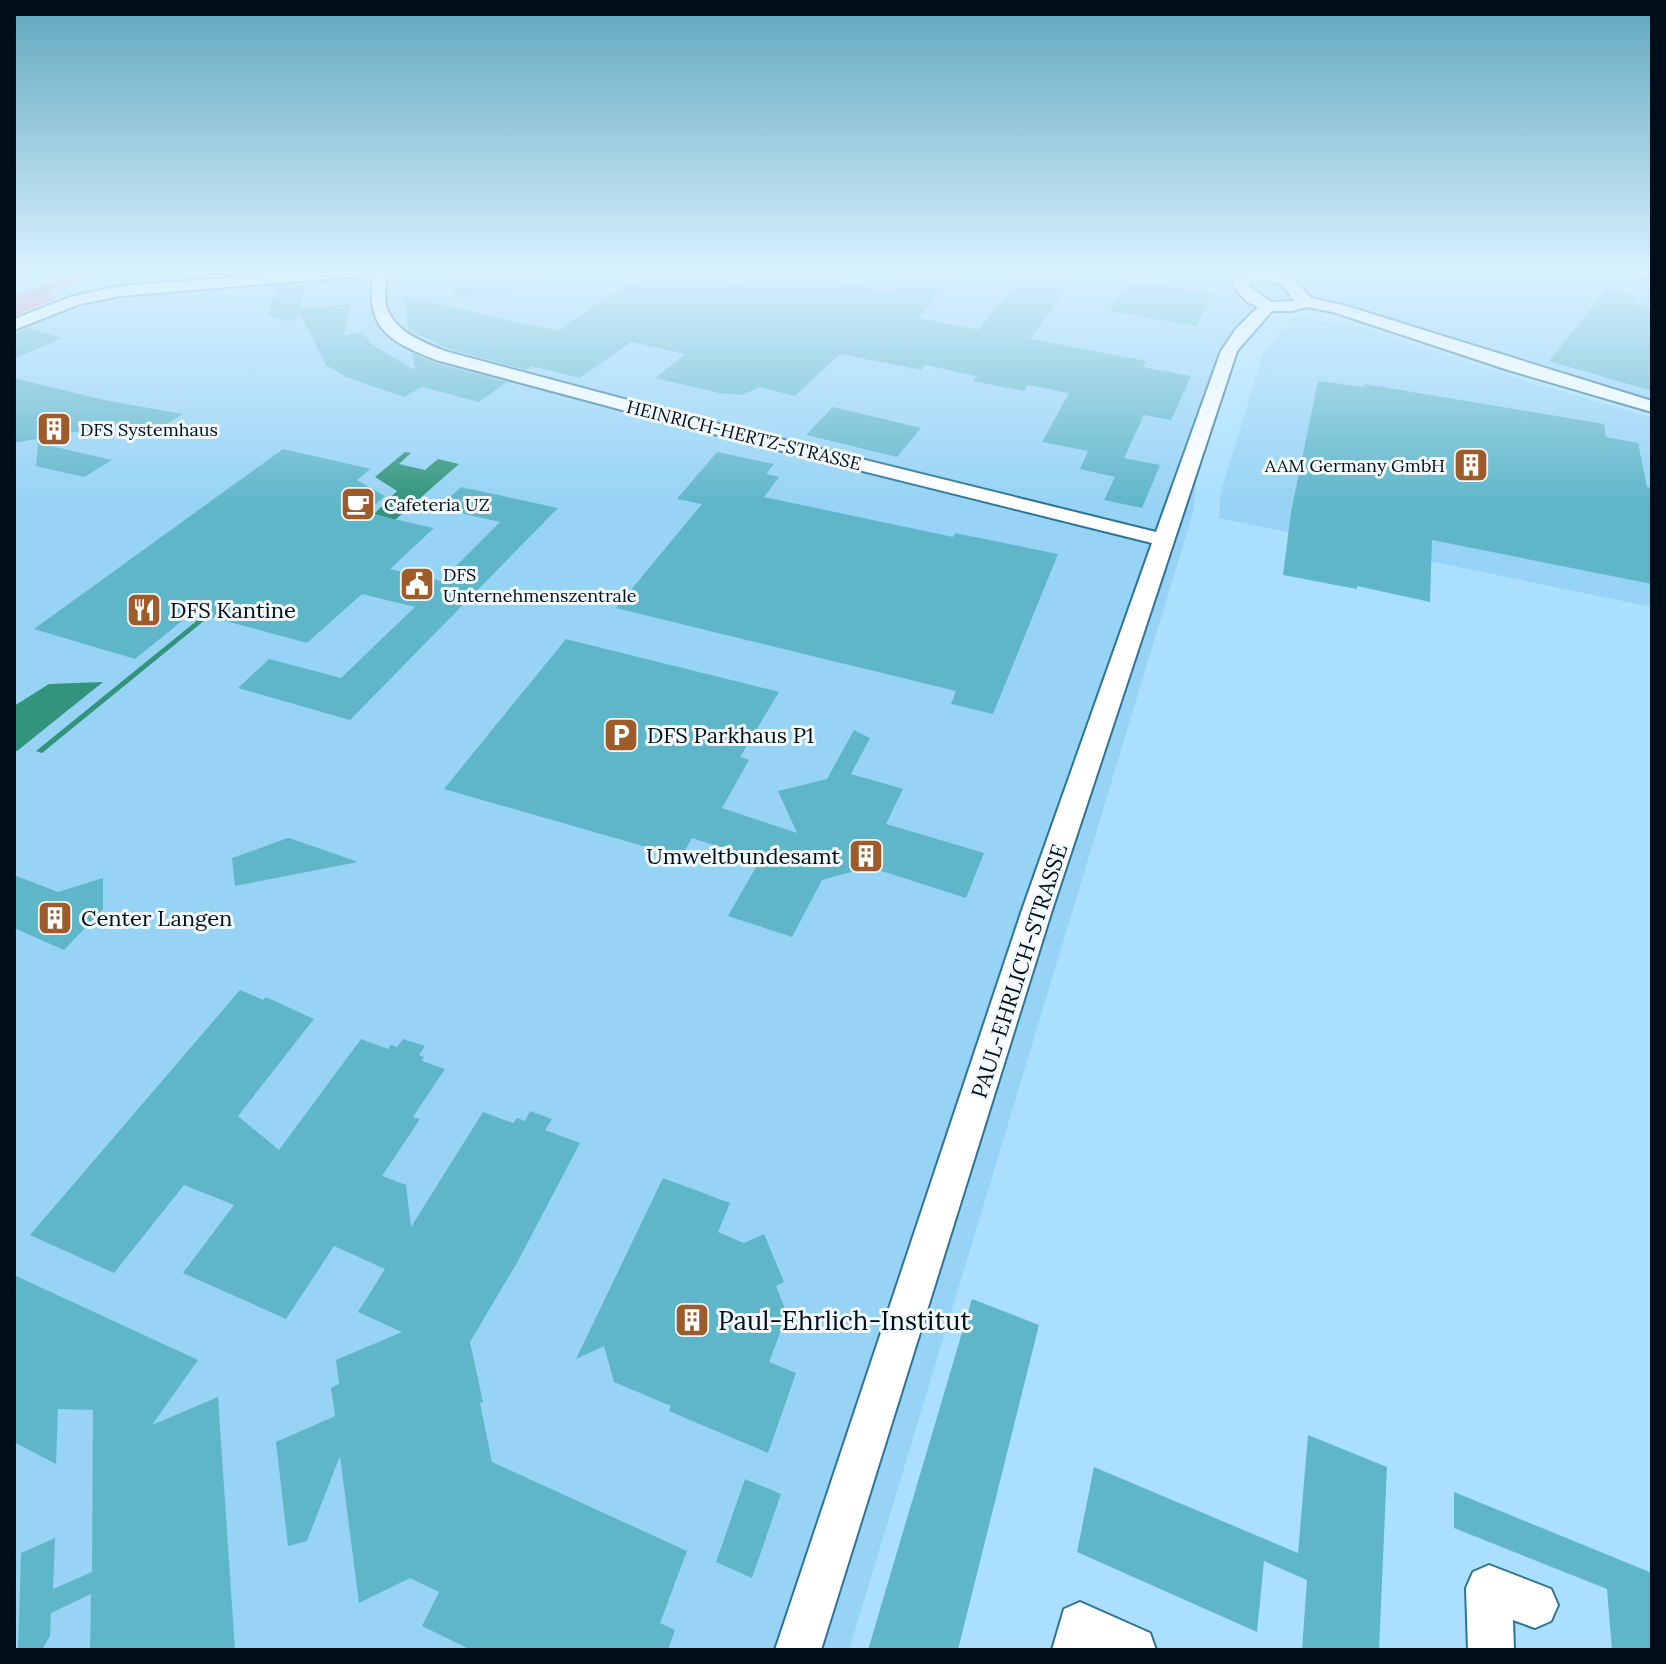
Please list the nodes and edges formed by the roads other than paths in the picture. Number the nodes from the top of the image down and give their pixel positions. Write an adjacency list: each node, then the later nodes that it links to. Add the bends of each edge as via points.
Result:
1 (423, 348): 5 (street, HEINRICH-HERTZ-STRASSE, via 689,422)
2 (1231, 348): 5 (street, PAUL-EHRLICH-STRASSE)
3 (1459, 348): 4 (street)
4 (1652, 407)
5 (1165, 540): 7 (street, PAUL-EHRLICH-STRASSE, via 1037,910)
6 (1535, 1605): 10 (street, via 1489,1588)
7 (798, 1650)
8 (1075, 1650): 9 (street, via 1080,1625)
9 (1133, 1650)
10 (1491, 1650)

